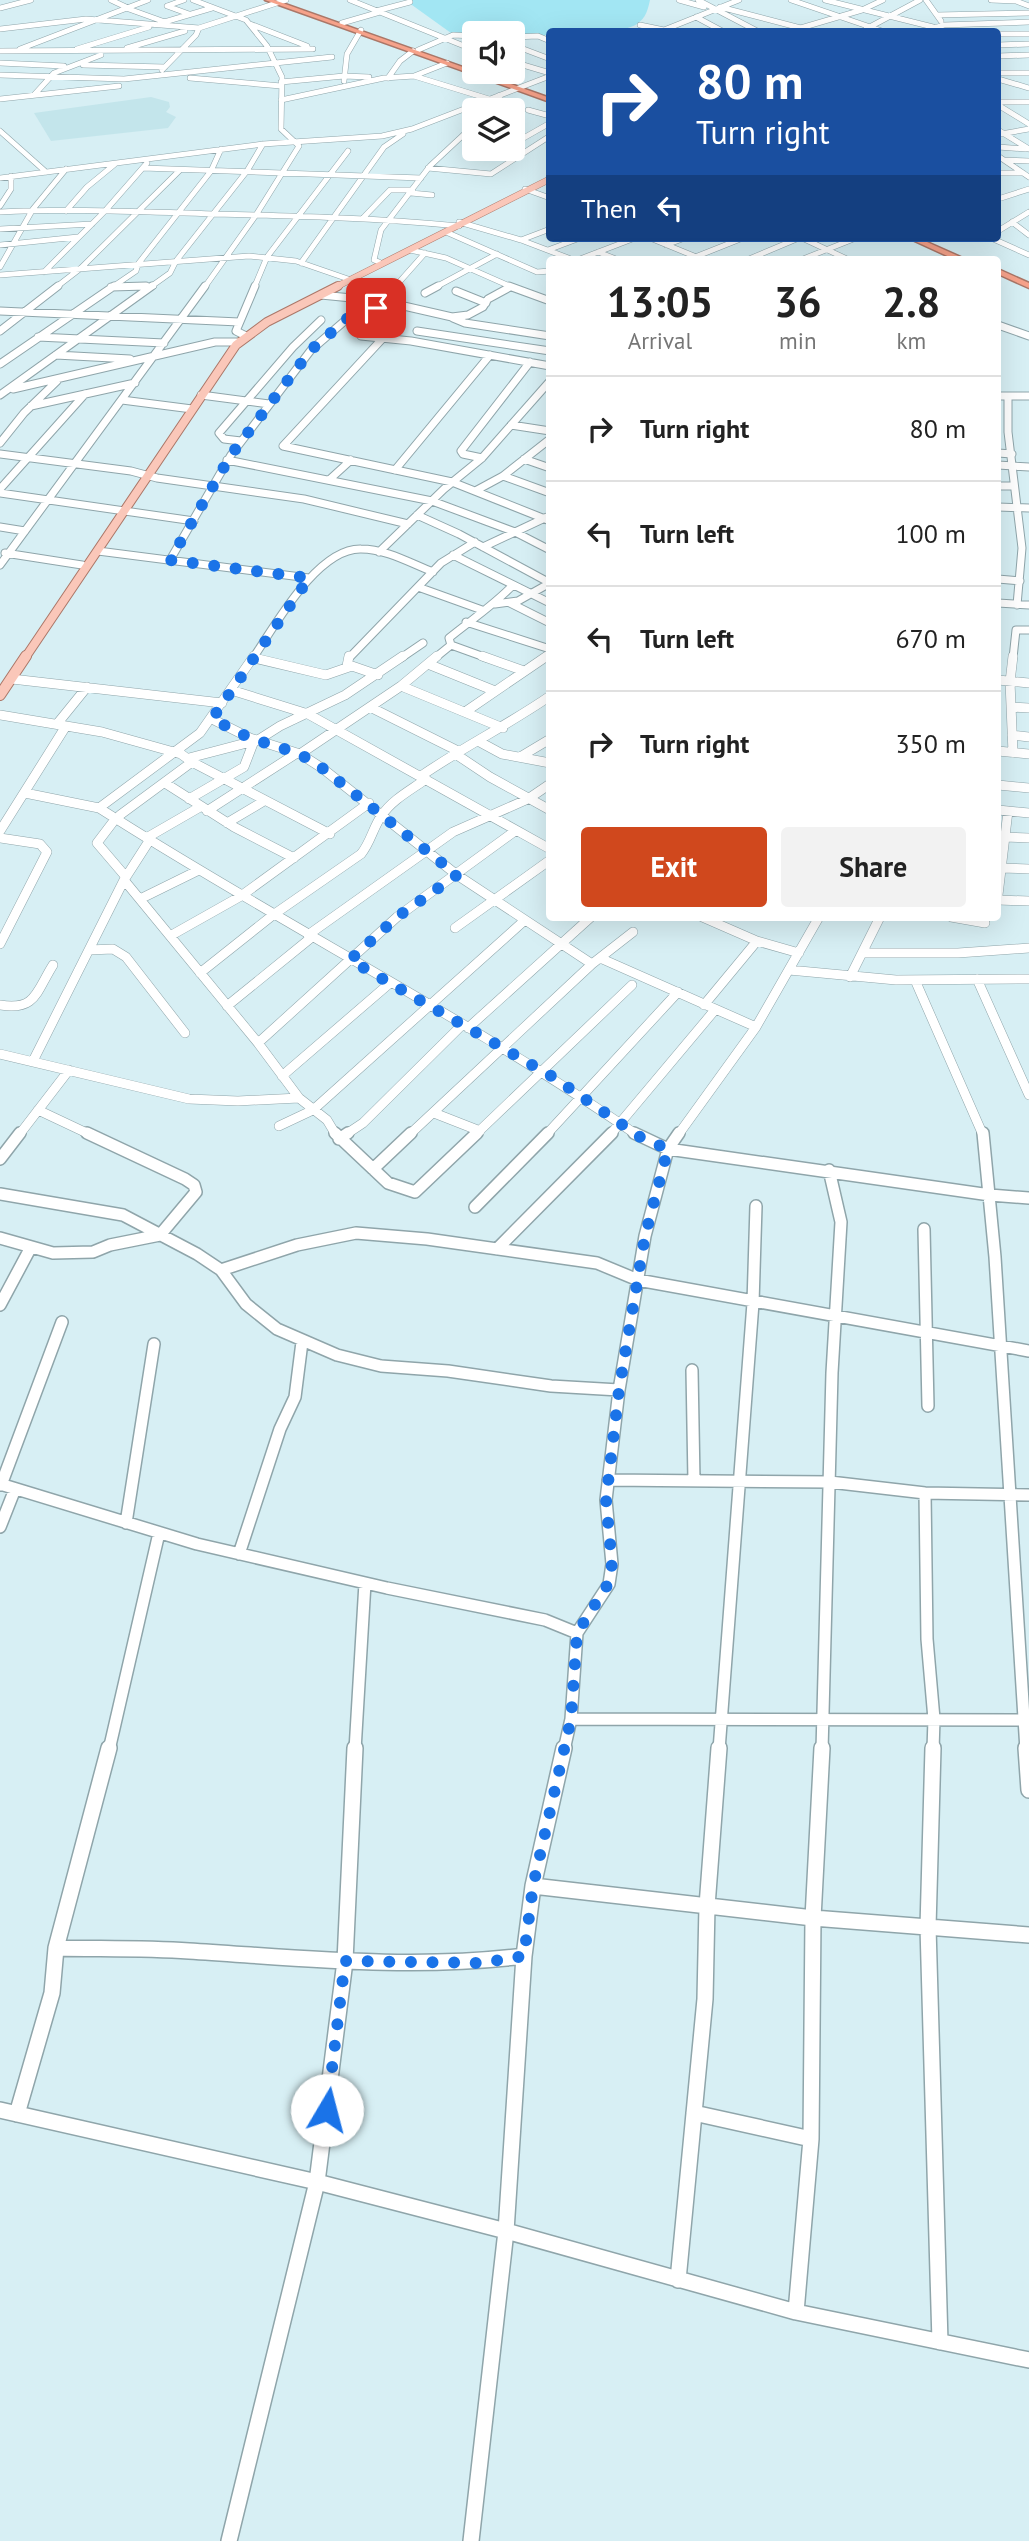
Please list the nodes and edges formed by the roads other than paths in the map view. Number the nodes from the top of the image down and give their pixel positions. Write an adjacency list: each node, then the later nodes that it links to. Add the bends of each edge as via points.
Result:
1 (31, 0): 27 (street)
2 (111, 0): 28 (street)
3 (148, 0): 28 (street)
4 (184, 0): 34 (street, via 167,6)
5 (193, 0): 26 (street)
6 (268, 0): 20 (highway)
7 (350, 0): 31 (street)
8 (408, 0): 31 (street)
9 (679, 0): 29 (street)
10 (698, 0): 29 (street)
11 (739, 0): 29 (street)
12 (791, 0): 23 (street)
13 (811, 0): 23 (street)
14 (825, 0): 30 (street)
15 (867, 0): 24 (street)
16 (883, 0): 24 (street)
17 (916, 0): 37 (street)
18 (926, 0): 35 (street)
19 (991, 0): 21 (street); 32 (street, via 985,6)
20 (280, 1): 36 (street); 43 (highway); 61 (highway)
21 (1003, 1): 22 (street); 32 (street)
22 (1017, 1): 25 (street)
23 (798, 3): 39 (street)
24 (876, 4): 30 (street)
25 (1029, 6)
26 (213, 7): 34 (street); 36 (street)
27 (0, 8)
28 (127, 8): 40 (street); 41 (street)
29 (717, 9): 38 (street); 55 (street); 56 (street)
30 (862, 10): 37 (street); 39 (street)
31 (378, 11): 43 (street); 65 (street)
32 (997, 12): 33 (street); 35 (street); 44 (street, via 1003,16)
33 (1029, 13)
34 (189, 14): 41 (street)
35 (937, 15): 48 (street)
36 (236, 16): 42 (street); 51 (street)
37 (890, 16): 49 (street); 50 (street)
38 (696, 17): 53 (street); 54 (street)
39 (838, 18): 49 (street); 56 (street)
40 (95, 19): 46 (street); 59 (street); 75 (street)
41 (165, 22): 46 (street)
42 (250, 23): 71 (street); 72 (street)
43 (342, 23): 61 (highway)
44 (988, 23): 45 (street); 48 (street)
45 (1027, 23)
46 (154, 25): 60 (street); 76 (street)
47 (640, 25): 52 (street)
48 (944, 25): 50 (street); 58 (street)
49 (869, 27): 57 (street)
50 (933, 27)
51 (199, 28): 60 (street); 78 (street)
52 (651, 28)
53 (669, 28)
54 (717, 28)
55 (753, 28)
56 (802, 28)
57 (872, 28)
58 (946, 28)
59 (0, 29)
60 (191, 29): 77 (street)
61 (360, 31): 79 (highway); 84 (street)
62 (1001, 34): 63 (street)
63 (1029, 34)
64 (462, 35): 65 (street)
65 (441, 37): 69 (street); 79 (street)
66 (525, 37): 67 (street)
67 (546, 39)
68 (1029, 44): 70 (street)
69 (462, 45)
70 (1001, 45)
71 (313, 48): 72 (street); 83 (street)
72 (270, 50): 78 (street); 86 (street)
73 (525, 50): 85 (street)
74 (0, 51): 75 (street)
75 (14, 51): 76 (street); 82 (street)
76 (71, 51): 77 (street)
77 (115, 51): 78 (street); 89 (street)
78 (179, 51): 93 (street)
79 (416, 51): 87 (highway); 91 (highway); 103 (street)
80 (1029, 55): 81 (street)
81 (1001, 56)
82 (0, 57)
83 (332, 57): 84 (street); 86 (street)
84 (345, 57): 99 (street)
85 (546, 57)
86 (277, 62): 96 (street); 105 (street)
87 (447, 63): 100 (street); 108 (highway)
88 (0, 64): 90 (street)
89 (73, 64): 90 (street); 93 (street)
90 (64, 66): 102 (street)
91 (462, 66)
92 (525, 66): 94 (street)
93 (164, 67): 96 (street)
94 (546, 73)
95 (1001, 73): 97 (street)
96 (157, 74): 102 (street, via 108,80)
97 (1029, 74)
98 (0, 75): 102 (street)
99 (344, 76): 103 (street); 105 (street); 107 (street)
100 (414, 76): 103 (street); 113 (street)
101 (546, 76): 108 (street)
102 (48, 78): 110 (street)
103 (386, 78): 107 (street)
104 (1001, 80): 109 (street)
105 (281, 84): 110 (street, via 198,77); 116 (street)
106 (511, 84): 108 (highway)
107 (345, 87): 116 (street)
108 (519, 87): 111 (street); 112 (highway)
109 (1027, 87)
110 (34, 95): 115 (street)
111 (498, 96): 114 (street)
112 (546, 97)
113 (486, 98)
114 (492, 98)
115 (0, 99)
116 (281, 100): 134 (street, via 281,129)
117 (1029, 102): 118 (street)
118 (1001, 104)
119 (1001, 106): 124 (street)
120 (462, 110): 127 (street)
121 (528, 110): 122 (street)
122 (546, 115)
123 (1029, 115): 124 (street)
124 (1016, 116): 126 (street)
125 (546, 126): 132 (street)
126 (1029, 126): 129 (street)
127 (412, 129): 134 (street, via 382,136); 158 (street, via 384,147)
128 (1, 133): 152 (street)
129 (1001, 133)
130 (1001, 134): 138 (street)
131 (462, 136): 148 (street)
132 (525, 138)
133 (546, 138): 140 (street)
134 (296, 142): 135 (street); 154 (street, via 299,145)
135 (263, 145): 137 (street); 153 (street)
136 (1001, 147): 138 (street)
137 (221, 149): 141 (street); 151 (street)
138 (1029, 149)
139 (348, 151): 156 (street)
140 (525, 151)
141 (151, 158): 146 (street); 147 (street)
142 (1001, 159): 145 (street)
143 (1001, 160): 157 (street)
144 (510, 161): 148 (street, via 491,174)
145 (1029, 161)
146 (117, 162): 149 (street); 171 (street)
147 (144, 168): 150 (street); 172 (street)
148 (428, 168): 161 (street)
149 (66, 169): 152 (street); 170 (street)
150 (180, 170): 151 (street); 174 (street)
151 (211, 171): 153 (street); 176 (street)
152 (46, 172): 159 (street)
153 (247, 172): 154 (street); 177 (street)
154 (284, 172): 156 (street); 178 (street)
155 (1001, 173): 157 (street)
156 (330, 174): 158 (street); 179 (street)
157 (1027, 174)
158 (364, 175): 161 (street); 180 (street)
159 (11, 176): 160 (street); 169 (street, via 11,189)
160 (0, 177)
161 (421, 178): 165 (street)
162 (546, 180): 164 (main road)
163 (1029, 189): 168 (street)
164 (526, 190): 167 (street); 185 (main road)
165 (412, 192): 166 (street); 181 (street, via 390,190); 182 (street)
166 (432, 195)
167 (546, 197)
168 (1001, 198)
169 (0, 206)
170 (33, 209): 171 (street); 173 (street); 187 (street)
171 (67, 209): 172 (street); 186 (street)
172 (105, 211): 174 (street); 184 (street)
173 (0, 212)
174 (140, 212): 176 (street); 235 (street)
175 (1029, 212): 183 (street)
176 (177, 213): 177 (street); 233 (street)
177 (214, 214): 178 (street); 230 (street)
178 (256, 215): 179 (street); 228 (street)
179 (298, 216): 180 (street); 229 (street)
180 (336, 218): 181 (street); 232 (street)
181 (363, 218): 182 (street)
182 (390, 219): 185 (street); 231 (street, via 376,246 374,260)
183 (1012, 222): 189 (street); 192 (street)
184 (92, 224): 186 (street); 193 (street)
185 (459, 224): 191 (main road); 194 (street); 231 (main road)
186 (56, 226): 187 (street)
187 (22, 228): 188 (street); 206 (street)
188 (0, 229)
189 (1001, 229)
190 (546, 230): 194 (street)
191 (446, 232): 211 (main road); 216 (street)
192 (1029, 235)
193 (79, 237): 206 (street); 238 (street)
194 (520, 240): 212 (street)
195 (569, 242): 212 (street)
196 (624, 242): 214 (street)
197 (659, 242): 209 (street)
198 (674, 242): 209 (street)
199 (733, 242): 222 (street)
200 (790, 242): 207 (street)
201 (809, 242): 210 (street)
202 (845, 242): 210 (street)
203 (921, 242): 226 (highway)
204 (931, 242): 227 (highway)
205 (1000, 242): 217 (street)
206 (13, 244): 208 (street); 234 (street)
207 (785, 244): 213 (street); 223 (street)
208 (0, 245)
209 (666, 245): 221 (street)
210 (826, 249): 224 (street); 225 (street)
211 (410, 250): 215 (street); 241 (main road)
212 (548, 250): 218 (street)
213 (792, 251)
214 (598, 252): 219 (street); 220 (street)
215 (425, 253): 236 (street); 250 (street)
216 (497, 254): 236 (street); 237 (street, via 537,272)
217 (1029, 255)
218 (563, 256)
219 (588, 256)
220 (608, 256)
221 (691, 256)
222 (700, 256)
223 (757, 256)
224 (810, 256)
225 (841, 256)
226 (954, 256)
227 (963, 256)
228 (225, 257): 229 (street); 230 (street); 260 (street)
229 (267, 257): 232 (street); 262 (street)
230 (176, 261): 233 (street); 242 (street)
231 (379, 262): 241 (main road)
232 (301, 263): 241 (street)
233 (138, 264): 235 (street); 244 (street)
234 (0, 267)
235 (81, 268): 238 (street); 256 (street)
236 (469, 270): 245 (street); 247 (street)
237 (546, 271)
238 (44, 272): 239 (street)
239 (0, 275)
240 (1001, 275): 243 (highway)
241 (348, 279): 248 (main road); 272 (main road, via 262,321)
242 (154, 286): 244 (street); 258 (street)
243 (1029, 286)
244 (111, 287): 257 (street)
245 (510, 287): 249 (street); 251 (street)
246 (456, 291): 251 (street)
247 (425, 293)
248 (321, 295): 250 (street); 272 (main road)
249 (546, 300)
250 (382, 301): 252 (street); 253 (street)
251 (486, 303): 259 (street, via 468,315)
252 (402, 306): 255 (street); 271 (street)
253 (373, 309): 271 (street, via 361,332); 285 (street, via 359,310 347,318 311,350)
254 (0, 311): 256 (street)
255 (430, 312): 259 (street); 266 (street)
256 (26, 313): 257 (street); 265 (street)
257 (69, 316): 258 (street); 270 (street)
258 (107, 317): 260 (street); 273 (street)
259 (452, 317): 268 (street)
260 (181, 320): 262 (street); 275 (street)
261 (321, 320): 284 (street)
262 (239, 322): 272 (street)
263 (1001, 326): 264 (street)
264 (1010, 329): 267 (street); 269 (street)
265 (0, 331)
266 (417, 331): 274 (street); 276 (street)
267 (1001, 333)
268 (546, 335)
269 (1029, 336)
270 (38, 337): 273 (street); 282 (street)
271 (383, 338): 274 (street); 315 (street, via 283,444)
272 (239, 339): 279 (street); 292 (main road); 302 (main road)
273 (76, 340): 275 (street); 277 (street)
274 (411, 341): 278 (street)
275 (164, 343): 279 (street)
276 (546, 350)
277 (56, 355): 280 (street); 289 (street)
278 (490, 355): 281 (street); 321 (street)
279 (154, 357): 280 (street); 287 (street)
280 (144, 359): 286 (street)
281 (530, 362): 283 (street); 311 (street, via 461,451)
282 (0, 364)
283 (546, 365)
284 (271, 371): 285 (street); 299 (street)
285 (293, 374): 300 (street)
286 (59, 380): 289 (street); 301 (street)
287 (135, 383): 290 (street); 298 (street)
288 (546, 385): 291 (street)
289 (7, 390): 293 (street)
290 (85, 394): 301 (street); 312 (street)
291 (538, 394): 294 (street); 303 (street)
292 (201, 395): 299 (street); 302 (main road)
293 (0, 396)
294 (546, 396)
295 (1001, 396): 297 (street)
296 (1029, 396): 297 (street)
297 (1008, 397): 310 (street)
298 (122, 400): 302 (street); 316 (street)
299 (245, 400): 300 (street); 305 (street, via 219,433 224,439)
300 (269, 404): 305 (street)
301 (31, 406): 307 (street)
302 (190, 409): 322 (main road)
303 (511, 425): 304 (street); 311 (street)
304 (546, 430)
305 (241, 441): 314 (street)
306 (546, 442): 313 (street)
307 (0, 443)
308 (1001, 453): 310 (street)
309 (0, 454): 312 (street)
310 (1012, 454): 318 (street)
311 (482, 457): 325 (street)
312 (29, 458): 316 (street); 330 (street)
313 (524, 459): 319 (street); 323 (street)
314 (227, 460): 324 (street); 326 (street)
315 (351, 460): 321 (street); 324 (street)
316 (75, 464): 322 (street); 332 (street)
317 (1001, 465): 318 (street)
318 (1014, 466): 320 (street); 328 (street)
319 (546, 467)
320 (1029, 467)
321 (395, 470): 325 (street)
322 (144, 475): 326 (street); 337 (main road)
323 (503, 476): 329 (street); 331 (street)
324 (329, 480): 333 (street)
325 (452, 482): 329 (street); 333 (street)
326 (213, 486): 341 (street); 342 (street, via 304,499)
327 (1001, 486): 328 (street)
328 (1014, 486): 335 (street)
329 (477, 490): 339 (street)
330 (0, 491): 332 (street)
331 (546, 492)
332 (48, 501): 337 (street); 346 (street)
333 (432, 501): 338 (street); 347 (street)
334 (1001, 507): 335 (street)
335 (1017, 507): 336 (street); 344 (street)
336 (1029, 508)
337 (120, 512): 341 (street); 352 (main road); 358 (main road)
338 (417, 515): 342 (street); 348 (street)
339 (546, 518)
340 (546, 520): 347 (street)
341 (194, 521): 356 (street)
342 (408, 524): 353 (street)
343 (0, 527): 346 (street)
344 (1020, 528): 345 (street); 351 (street)
345 (1029, 529)
346 (25, 531): 354 (street)
347 (515, 533): 349 (street); 350 (street)
348 (475, 542): 349 (street); 355 (street)
349 (483, 547): 363 (street)
350 (546, 548)
351 (1026, 548): 359 (street)
352 (98, 551): 356 (street); 390 (main road)
353 (379, 552): 360 (street); 361 (street, via 356,549 330,560)
354 (4, 553): 357 (street); 358 (street)
355 (453, 555): 360 (street); 365 (street)
356 (170, 560): 361 (street)
357 (0, 565)
358 (82, 565): 394 (main road)
359 (1025, 571): 364 (street)
360 (433, 572): 367 (street)
361 (309, 578): 385 (street)
362 (1001, 579): 364 (street)
363 (546, 581)
364 (1020, 581): 368 (street)
365 (513, 585): 370 (street); 374 (street)
366 (546, 585): 370 (street)
367 (418, 587): 377 (street); 387 (street, via 349,656)
368 (1018, 593): 369 (street); 375 (street)
369 (1029, 593)
370 (531, 594): 371 (street); 372 (street)
371 (546, 601)
372 (510, 603): 374 (street); 378 (street)
373 (1001, 603): 375 (street)
374 (495, 604): 377 (street)
375 (1017, 605): 376 (street)
376 (1029, 605)
377 (482, 610): 379 (street)
378 (546, 621)
379 (466, 622): 382 (street, via 449,638); 383 (street)
380 (1029, 630): 392 (street, via 1016,630)
381 (423, 643): 389 (street)
382 (451, 645): 386 (street); 388 (street)
383 (546, 650)
384 (546, 654): 388 (street)
385 (254, 658): 387 (street, via 330,676); 397 (street)
386 (428, 664): 395 (street); 398 (street)
387 (347, 666): 389 (street)
388 (524, 671): 398 (street)
389 (378, 675): 406 (street)
390 (12, 679): 396 (street); 399 (main road)
391 (1001, 680): 392 (street)
392 (1010, 681): 393 (street); 402 (street)
393 (1029, 683)
394 (0, 684)
395 (401, 686): 403 (street); 405 (street)
396 (87, 687): 401 (street); 409 (street)
397 (232, 690): 401 (street); 406 (street)
398 (495, 691): 405 (street)
399 (0, 695)
400 (546, 699): 410 (street)
401 (222, 703): 408 (street)
402 (1011, 706): 404 (street); 412 (street)
403 (370, 708): 411 (street); 419 (street)
404 (1029, 708)
405 (465, 712): 410 (street)
406 (308, 714): 411 (street); 414 (street)
407 (0, 715): 409 (street)
408 (212, 719): 414 (street); 417 (street, via 184,748)
409 (62, 725): 417 (street); 433 (street)
410 (503, 728): 415 (street)
411 (336, 729): 420 (street); 426 (street)
412 (1012, 735): 413 (street); 421 (street)
413 (1029, 737)
414 (256, 740): 420 (street); 424 (street); 427 (street, via 243,767)
415 (478, 741): 419 (street); 423 (street, via 502,754)
416 (546, 741): 423 (street)
417 (175, 751): 424 (street); 438 (street)
418 (1001, 751): 421 (street)
419 (456, 752): 426 (street); 435 (street)
420 (298, 753): 432 (street); 437 (street)
421 (1013, 753): 422 (street)
422 (1029, 754)
423 (520, 757): 425 (street)
424 (190, 760): 427 (street); 428 (street)
425 (546, 762)
426 (423, 778): 444 (street); 445 (street)
427 (223, 779): 432 (street); 434 (street)
428 (165, 783): 434 (street); 446 (street)
429 (1001, 785): 431 (street)
430 (546, 787): 435 (street)
431 (1029, 788)
432 (242, 790): 436 (street); 440 (street)
433 (25, 793): 438 (street); 448 (street)
434 (189, 799): 440 (street)
435 (528, 799): 439 (street); 444 (street)
436 (264, 801): 447 (street); 450 (street)
437 (369, 803): 445 (street); 450 (street)
438 (99, 808): 446 (street)
439 (546, 808)
440 (203, 809): 447 (street); 451 (street)
441 (1001, 810): 442 (street)
442 (1008, 811): 443 (street); 452 (street)
443 (1029, 813)
444 (488, 815): 449 (street); 456 (street)
445 (381, 816): 456 (street); 469 (street, via 361,854)
446 (117, 819): 451 (street); 463 (street, via 97,843)
447 (227, 823): 457 (street)
448 (0, 831)
449 (515, 831): 455 (street); 462 (street)
450 (330, 834): 457 (street)
451 (149, 837): 461 (street); 463 (street)
452 (1005, 837): 454 (street); 459 (street)
453 (0, 838): 483 (street, via 40,844 47,852)
454 (1029, 838)
455 (546, 847)
456 (426, 848): 462 (street); 480 (street)
457 (294, 858): 464 (street)
458 (546, 863): 467 (street)
459 (1001, 868): 460 (street)
460 (1029, 869)
461 (199, 870): 464 (street); 466 (street)
462 (457, 875): 467 (street); 488 (street, via 397,917)
463 (125, 879): 466 (street); 485 (street)
464 (241, 896): 469 (street); 479 (street)
465 (1001, 898): 468 (street)
466 (139, 899): 479 (street)
467 (495, 900): 470 (street); 477 (street)
468 (1029, 901)
469 (273, 915): 480 (street); 492 (street)
470 (526, 920): 482 (street); 503 (street)
471 (586, 921): 482 (street)
472 (711, 921): 481 (street)
473 (817, 921): 486 (street)
474 (878, 921): 487 (street)
475 (974, 921): 476 (street)
476 (985, 923)
477 (455, 928)
478 (633, 932): 489 (street)
479 (170, 936): 492 (street)
480 (310, 936): 488 (street); 502 (street)
481 (757, 941): 486 (street); 501 (street)
482 (560, 943): 489 (street); 505 (street)
483 (0, 944)
484 (1029, 948): 487 (street, via 958,954)
485 (89, 950): 507 (street, via 119,951); 511 (street)
486 (799, 953): 491 (street)
487 (863, 953): 493 (street)
488 (350, 960): 497 (street); 508 (street)
489 (596, 961): 499 (street); 509 (street)
490 (53, 965): 500 (street, via 28,1004 19,1009)
491 (789, 970): 493 (street); 506 (street)
492 (200, 973): 502 (street)
493 (850, 977): 496 (street)
494 (976, 979): 495 (street); 496 (street); 515 (street)
495 (1029, 979)
496 (915, 980): 530 (street, via 984,1136)
497 (390, 983): 503 (street); 514 (street)
498 (632, 985): 513 (street)
499 (678, 992): 501 (street); 517 (street)
500 (0, 1005)
501 (704, 1005): 504 (street)
502 (227, 1006): 508 (street)
503 (430, 1006): 505 (street); 519 (street)
504 (714, 1011): 506 (street); 521 (street)
505 (465, 1027): 509 (street); 524 (street, via 363,1123)
506 (756, 1027): 525 (street)
507 (185, 1033)
508 (258, 1043): 514 (street)
509 (503, 1049): 513 (street); 520 (street)
510 (0, 1054): 511 (street)
511 (33, 1061): 512 (street)
512 (69, 1070): 516 (street, via 189,1099); 518 (street)
513 (542, 1071): 517 (street); 523 (street)
514 (282, 1076): 516 (street)
515 (1029, 1096)
516 (299, 1098): 519 (street)
517 (582, 1098): 521 (street); 532 (street)
518 (38, 1110): 526 (street); 535 (street, via 194,1185 196,1192)
519 (313, 1110): 522 (street); 524 (street, via 327,1120)
520 (434, 1113): 523 (street); 527 (street)
521 (620, 1125): 525 (street); 538 (street)
522 (279, 1126)
523 (480, 1131): 527 (street, via 415,1192 388,1182)
524 (339, 1139): 527 (street)
525 (668, 1149): 528 (street); 540 (street)
526 (0, 1160)
527 (373, 1169)
528 (829, 1170): 530 (street); 543 (street, via 841,1222)
529 (0, 1194): 535 (street, via 123,1215)
530 (990, 1195): 531 (street); 548 (street)
531 (1029, 1198)
532 (475, 1206)
533 (756, 1206): 541 (street)
534 (923, 1229): 545 (street)
535 (160, 1235): 537 (street, via 93,1252 53,1253); 539 (street)
536 (0, 1238): 537 (street)
537 (31, 1247): 542 (street)
538 (497, 1249): 539 (street, via 356,1233 297,1245); 540 (street, via 597,1263)
539 (221, 1270): 546 (street, via 246,1304)
540 (638, 1280): 541 (street); 551 (street)
541 (754, 1303): 543 (street); 555 (street)
542 (0, 1305)
543 (835, 1317): 545 (street); 556 (street)
544 (62, 1322): 557 (street)
545 (928, 1333): 548 (street); 552 (street)
546 (302, 1342): 551 (street, via 381,1366 551,1387); 565 (street, via 295,1397)
547 (153, 1344): 562 (street)
548 (1000, 1346): 549 (street); 560 (street)
549 (1029, 1351)
550 (692, 1370): 554 (street)
551 (619, 1390): 553 (street)
552 (928, 1406)
553 (608, 1480): 554 (street); 567 (street, via 612,1564 608,1584)
554 (694, 1481): 555 (street)
555 (738, 1481): 556 (street); 569 (street)
556 (830, 1482): 559 (street); 570 (street)
557 (1, 1485): 558 (street)
558 (15, 1489): 562 (street); 563 (street)
559 (925, 1493): 560 (street); 571 (street, via 927,1639)
560 (1011, 1495): 561 (street); 572 (street)
561 (1029, 1495)
562 (126, 1523): 564 (street)
563 (0, 1527)
564 (159, 1533): 565 (street); 579 (street, via 126,1684)
565 (239, 1554): 566 (street)
566 (365, 1583): 567 (street, via 545,1620); 581 (street)
567 (577, 1633): 568 (street)
568 (571, 1719): 569 (street); 574 (street)
569 (723, 1719): 570 (street); 575 (street)
570 (824, 1719): 571 (street); 576 (street)
571 (934, 1719): 572 (street); 577 (street)
572 (1027, 1720): 573 (street)
573 (1029, 1790)
574 (533, 1886): 575 (street); 580 (street)
575 (707, 1906): 576 (street); 583 (street, via 705,1999)
576 (813, 1918): 577 (street); 585 (street)
577 (928, 1927): 578 (street); 590 (street)
578 (1029, 1935)
579 (56, 1948): 581 (street); 584 (street, via 52,1993)
580 (524, 1956): 581 (street, via 481,1963); 587 (street)
581 (345, 1961): 586 (street)
582 (0, 2110): 584 (street)
583 (694, 2113): 585 (street); 588 (street)
584 (17, 2114): 586 (street)
585 (811, 2139): 589 (street)
586 (317, 2182): 587 (street); 592 (street)
587 (506, 2231): 588 (street); 593 (street)
588 (678, 2280): 589 (street)
589 (796, 2312): 590 (street)
590 (940, 2342): 591 (street)
591 (1029, 2360)
592 (229, 2541)
593 (471, 2541)

